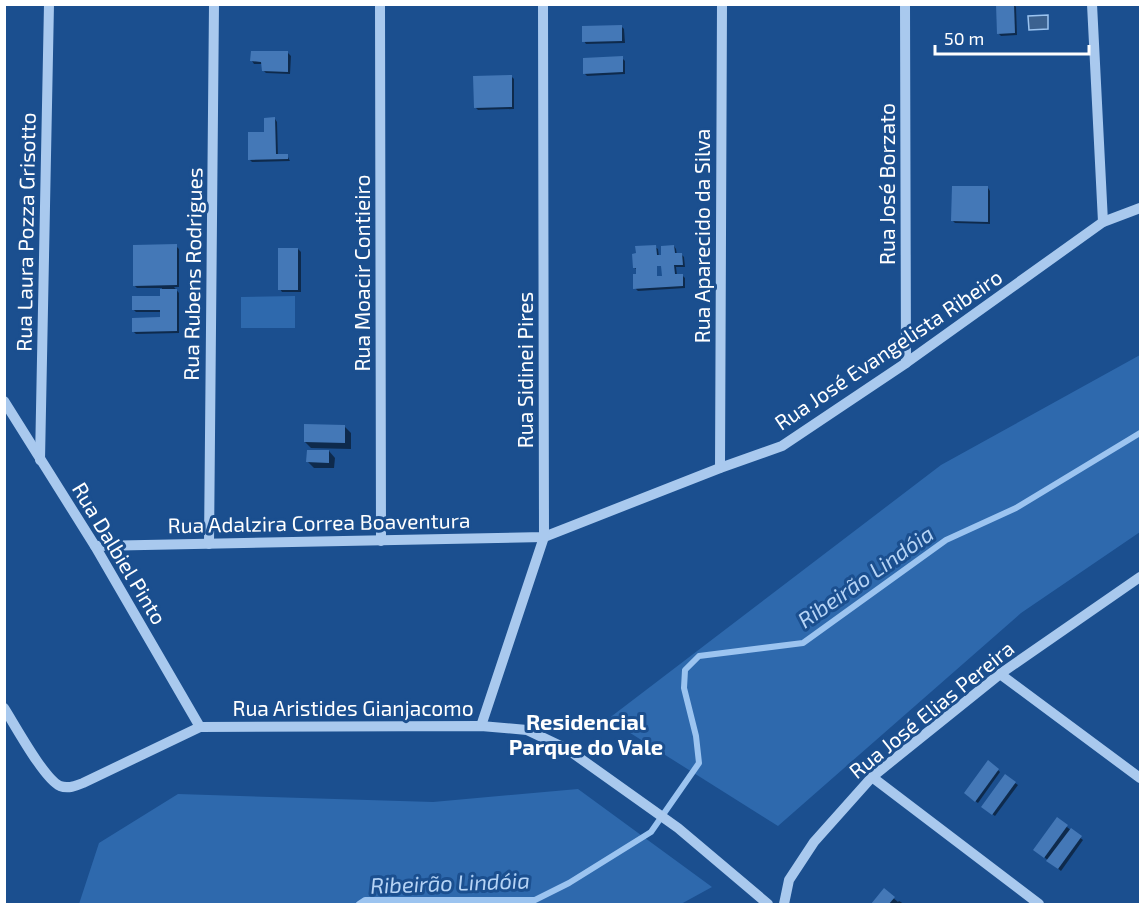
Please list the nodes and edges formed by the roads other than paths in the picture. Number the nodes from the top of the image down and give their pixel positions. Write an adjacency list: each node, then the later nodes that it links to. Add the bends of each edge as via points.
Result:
1 (49, 4): 12 (street, Rua Laura Pozza Grisotto)
2 (213, 4): 16 (street, Rua Rubens Rodrigues)
3 (380, 4): 15 (street, Rua Moacir Contieiro)
4 (543, 4): 14 (street, Rua Sidinei Pires)
5 (722, 4): 13 (street, Rua Aparecido da Silva)
6 (905, 4): 10 (street, Rua José Borzato)
7 (1092, 4): 9 (street)
8 (1140, 208): 9 (street, Rua José Evangelista Ribeiro)
9 (1103, 222): 10 (street, Rua José Evangelista Ribeiro)
10 (906, 363): 13 (street, Rua José Evangelista Ribeiro, via 782,446)
11 (4, 401): 12 (street, Rua Dalbiel Pinto)
12 (40, 460): 17 (street, Rua Dalbiel Pinto)
13 (720, 468): 14 (street, Rua José Evangelista Ribeiro)
14 (544, 537): 15 (street, Rua Adalzira Correa Boaventura); 21 (street, Rua Sidinei Pires)
15 (381, 541): 16 (street, Rua Adalzira Correa Boaventura)
16 (208, 544): 17 (street, Rua Adalzira Correa Boaventura)
17 (95, 546): 22 (street, Rua Dalbiel Pinto)
18 (1140, 577): 19 (street, Rua José Elias Pereira)
19 (1000, 674): 23 (street, Rua José Elias Pereira); 24 (street)
20 (4, 708): 22 (street, Rua Aristides Gianjacomo, via 48,776 62,787 83,783)
21 (481, 726): 22 (street, Rua Aristides Gianjacomo); 25 (street, Rua Aristides Gianjacomo, via 527,730 567,749 678,828)
22 (200, 727)
23 (872, 777): 26 (street, Rua José Elias Pereira, via 813,842 789,880); 27 (street)
24 (1140, 778)
25 (768, 904)
26 (784, 904)
27 (1039, 904)

